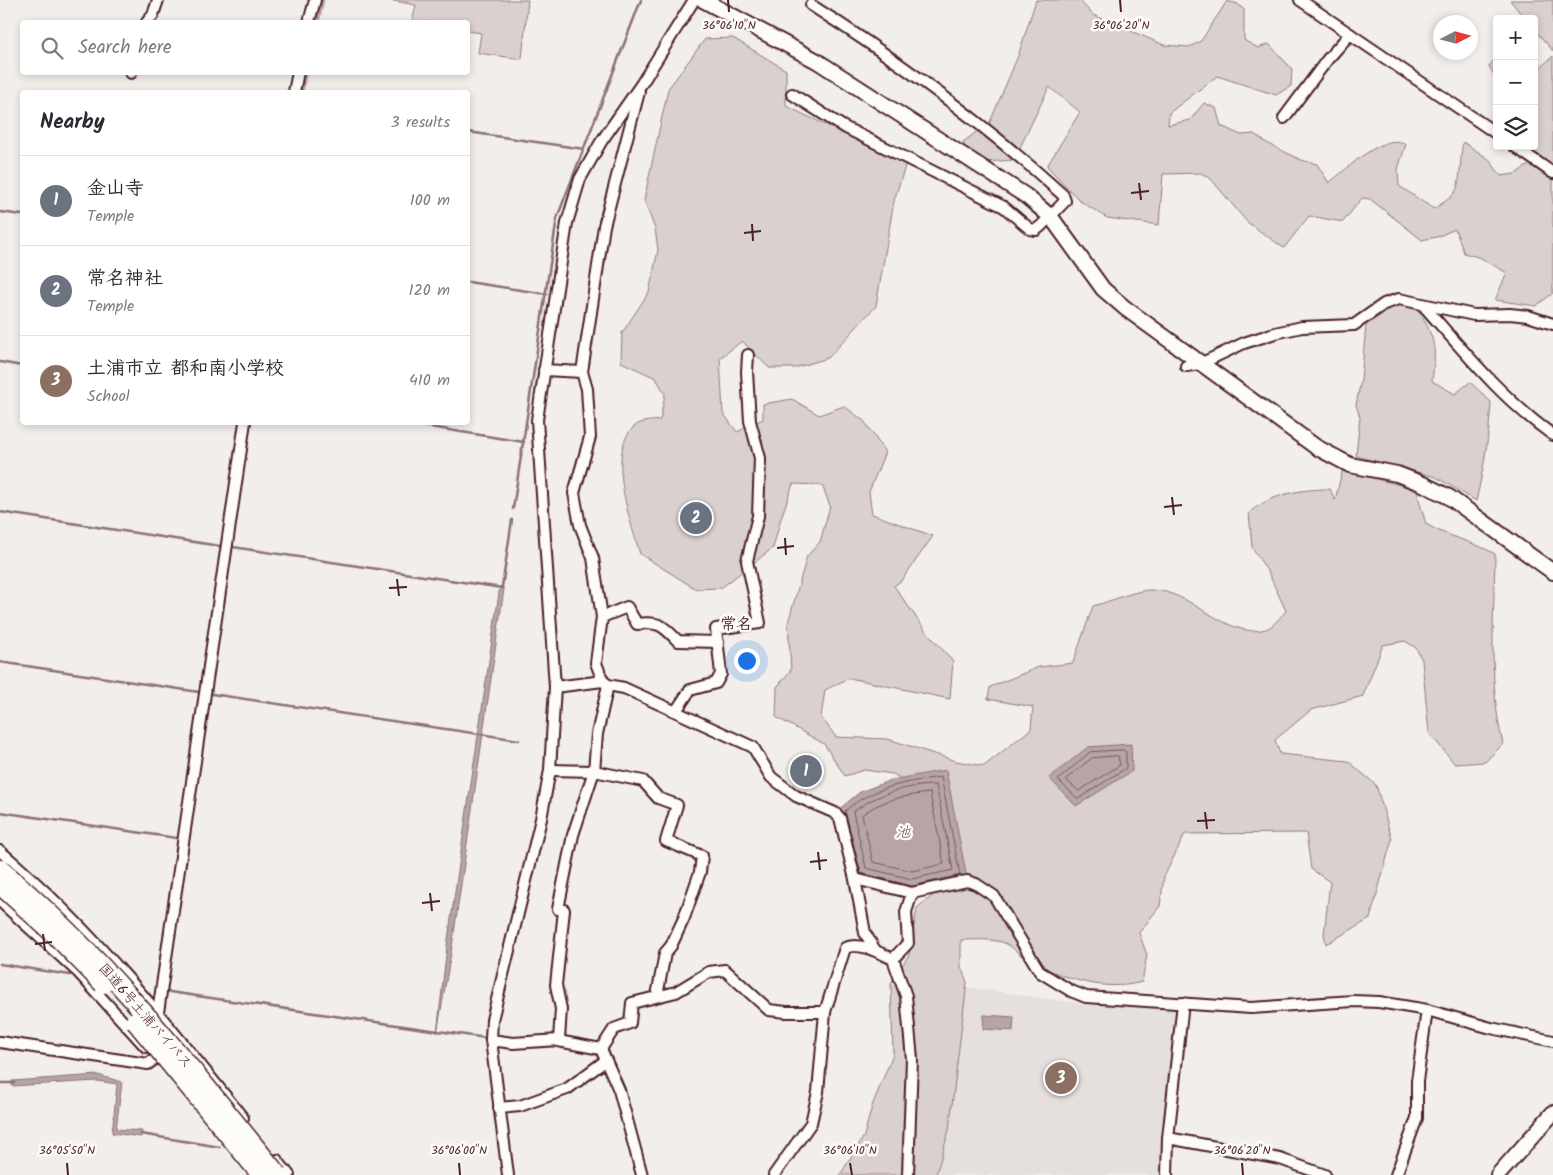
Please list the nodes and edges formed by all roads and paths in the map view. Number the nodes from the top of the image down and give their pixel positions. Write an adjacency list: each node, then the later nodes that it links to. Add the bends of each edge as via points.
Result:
1 (158, 0): 7 (street)
2 (315, 0): 8 (street)
3 (694, 0): 11 (street)
4 (702, 0): 18 (street, via 817,61 1009,184)
5 (1300, 0): 9 (street)
6 (811, 5): 18 (street, via 852,31 1000,139 1031,166 1063,195 1065,201)
7 (149, 20)
8 (310, 20)
9 (1350, 34): 14 (street); 15 (street)
10 (297, 75): 12 (street)
11 (642, 83): 24 (street, via 580,179 567,223); 25 (street, via 604,226)
12 (294, 90)
13 (792, 94): 18 (street, via 842,126 1004,207 1030,229 1036,230)
14 (1284, 118)
15 (1493, 131)
16 (1520, 150): 17 (street)
17 (1553, 173)
18 (1051, 217): 22 (street, via 1103,289)
19 (1423, 305): 20 (street, via 1474,315 1519,315); 22 (street, via 1392,300 1354,325 1275,333 1244,343); 27 (street, via 1514,402)
20 (1553, 324)
21 (748, 355): 30 (street, via 750,421 760,458 758,516 747,561 760,623 716,629)
22 (1200, 364): 23 (street); 28 (street, via 1316,447 1350,465 1397,474 1449,497)
23 (1186, 366)
24 (544, 370): 25 (street); 32 (street, via 537,420)
25 (582, 372): 29 (street, via 587,389 590,437 574,492 580,525 593,558)
26 (245, 425): 48 (street)
27 (1553, 436)
28 (1553, 572)
29 (602, 618): 30 (street, via 626,607 637,624 655,622 678,641); 31 (street, via 596,663)
30 (718, 642): 33 (street, via 721,674 716,683 690,690)
31 (605, 683): 32 (street); 33 (street); 35 (street)
32 (555, 686): 34 (street)
33 (676, 711): 38 (street, via 753,747 771,777 796,796 835,813 840,818)
34 (550, 770): 35 (street); 50 (street, via 492,1020)
35 (594, 771): 44 (street, via 643,781 658,798 677,805 666,842 702,856 700,872 684,918 665,953); 51 (street, via 573,835 558,909 564,910 556,986 561,1009)
36 (0, 851): 48 (street, via 46,891 140,991)
37 (0, 869): 61 (highway, 国道6号土浦バイパス, bridge, via 92,954)
38 (855, 879): 40 (street); 42 (street, via 865,934)
39 (0, 885): 60 (highway, 国道6号土浦バイパス, bridge, via 56,936 125,1009)
40 (912, 893): 43 (street, via 906,912 908,942); 45 (street, via 967,881 976,884 994,896 1040,972 1070,990 1086,997)
41 (0, 901): 54 (street, via 78,972)
42 (875, 950): 43 (street); 47 (street, via 850,945 845,948)
43 (893, 959): 66 (street, via 906,996 912,1059)
44 (657, 996): 47 (street, via 676,992 709,972 725,970 768,1010); 53 (street, via 632,1003 630,1023 614,1029)
45 (1183, 1003): 46 (street, via 1251,1008 1362,1002); 58 (street)
46 (1427, 1010): 49 (street, via 1491,1028); 69 (street, via 1417,1082 1417,1118)
47 (825, 1012): 65 (street, via 818,1092 811,1123)
48 (156, 1014): 54 (street); 62 (street)
49 (1551, 1038)
50 (491, 1040): 51 (street, via 513,1043); 56 (street)
51 (559, 1040): 53 (street)
52 (0, 1042): 54 (street, via 148,1064)
53 (602, 1049): 55 (street)
54 (155, 1059): 59 (street)
55 (605, 1061): 56 (street, via 567,1089 520,1106); 64 (street, via 619,1090)
56 (499, 1108): 63 (street)
57 (1553, 1113): 70 (street)
58 (1168, 1138): 67 (street); 68 (street, via 1280,1159)
59 (251, 1175)
60 (261, 1175)
61 (278, 1175)
62 (289, 1175)
63 (508, 1175)
64 (642, 1175)
65 (774, 1175)
66 (908, 1175)
67 (1166, 1175)
68 (1325, 1175)
69 (1396, 1175)
70 (1498, 1175)

